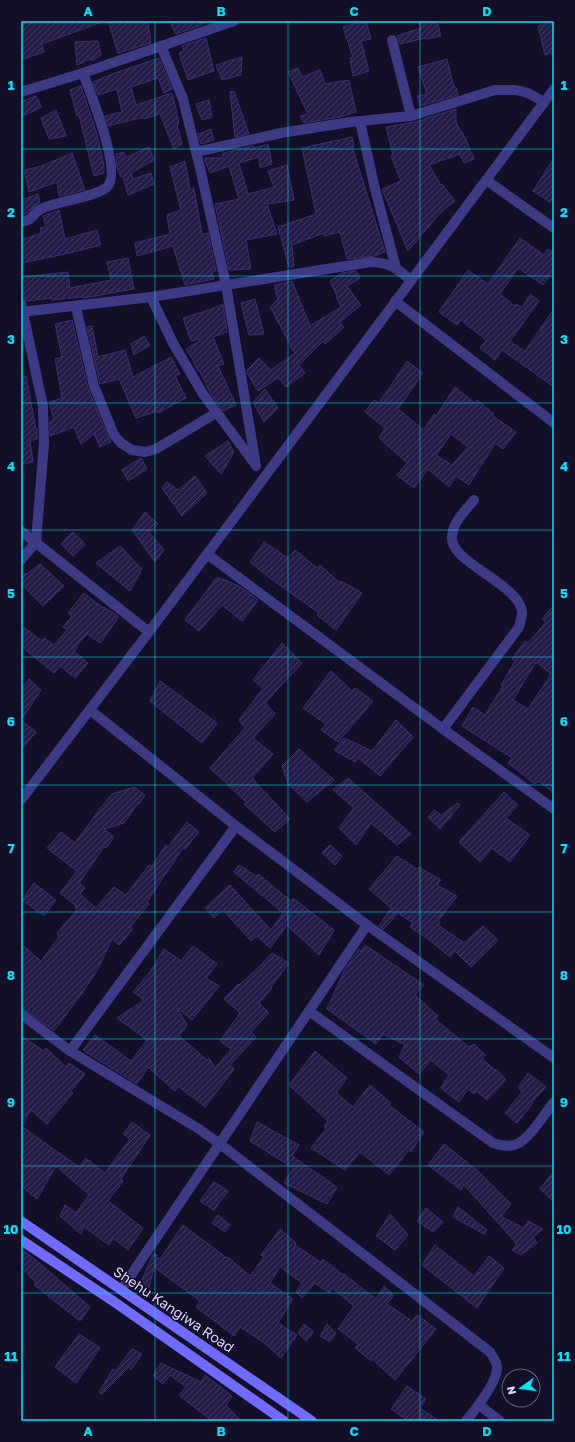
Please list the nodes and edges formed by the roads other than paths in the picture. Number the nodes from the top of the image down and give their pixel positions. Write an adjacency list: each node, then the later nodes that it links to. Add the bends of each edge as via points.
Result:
1 (234, 21): 3 (street)
2 (392, 40): 8 (street)
3 (162, 46): 4 (street); 10 (street, via 183,99)
4 (83, 73): 6 (street); 12 (street, via 110,152 112,176 109,186 101,192 40,209 33,218)
5 (554, 89): 7 (street)
6 (21, 92)
7 (544, 102): 8 (street, via 516,90 495,90); 11 (street)
8 (411, 116): 9 (street)
9 (360, 121): 10 (street, via 281,133); 14 (street)
10 (196, 152): 16 (street)
11 (486, 180): 13 (street); 15 (street)
12 (21, 222)
13 (554, 228)
14 (396, 268): 15 (street); 16 (street, via 371,262)
15 (411, 280): 18 (street)
16 (226, 285): 17 (street); 23 (street)
17 (151, 297): 19 (street); 21 (street, via 173,343)
18 (395, 301): 22 (street); 24 (street)
19 (76, 307): 20 (street); 21 (street, via 94,386 114,435 121,444 132,450 145,452 156,449)
20 (22, 309): 27 (street, via 43,406 44,443)
21 (216, 412): 23 (street)
22 (554, 423)
23 (256, 466): 24 (street)
24 (264, 477): 28 (street)
25 (474, 500): 32 (street, via 455,523 451,538 456,551 515,596 522,612 519,627)
26 (21, 531): 27 (street)
27 (36, 542): 29 (street); 30 (street)
28 (207, 554): 30 (street); 32 (street)
29 (21, 560)
30 (148, 632): 31 (street)
31 (90, 710): 33 (street); 35 (street)
32 (444, 730): 34 (street)
33 (21, 800)
34 (554, 809)
35 (236, 826): 36 (street); 39 (street)
36 (367, 924): 37 (street); 40 (street)
37 (309, 1011): 41 (street, via 501,1146 514,1145 524,1139); 42 (street)
38 (21, 1014): 39 (street)
39 (70, 1051): 42 (street)
40 (554, 1058)
41 (554, 1102)
42 (220, 1144): 45 (street); 46 (street, via 490,1352 496,1361 497,1369 495,1378)
43 (21, 1221): 45 (main road, Shehu Kangiwa Road)
44 (21, 1240): 47 (main road, Shehu Kangiwa Road)
45 (122, 1290): 48 (main road, Shehu Kangiwa Road)
46 (479, 1404): 49 (street); 50 (street)
47 (284, 1421)
48 (312, 1421)
49 (466, 1421)
50 (500, 1421)

